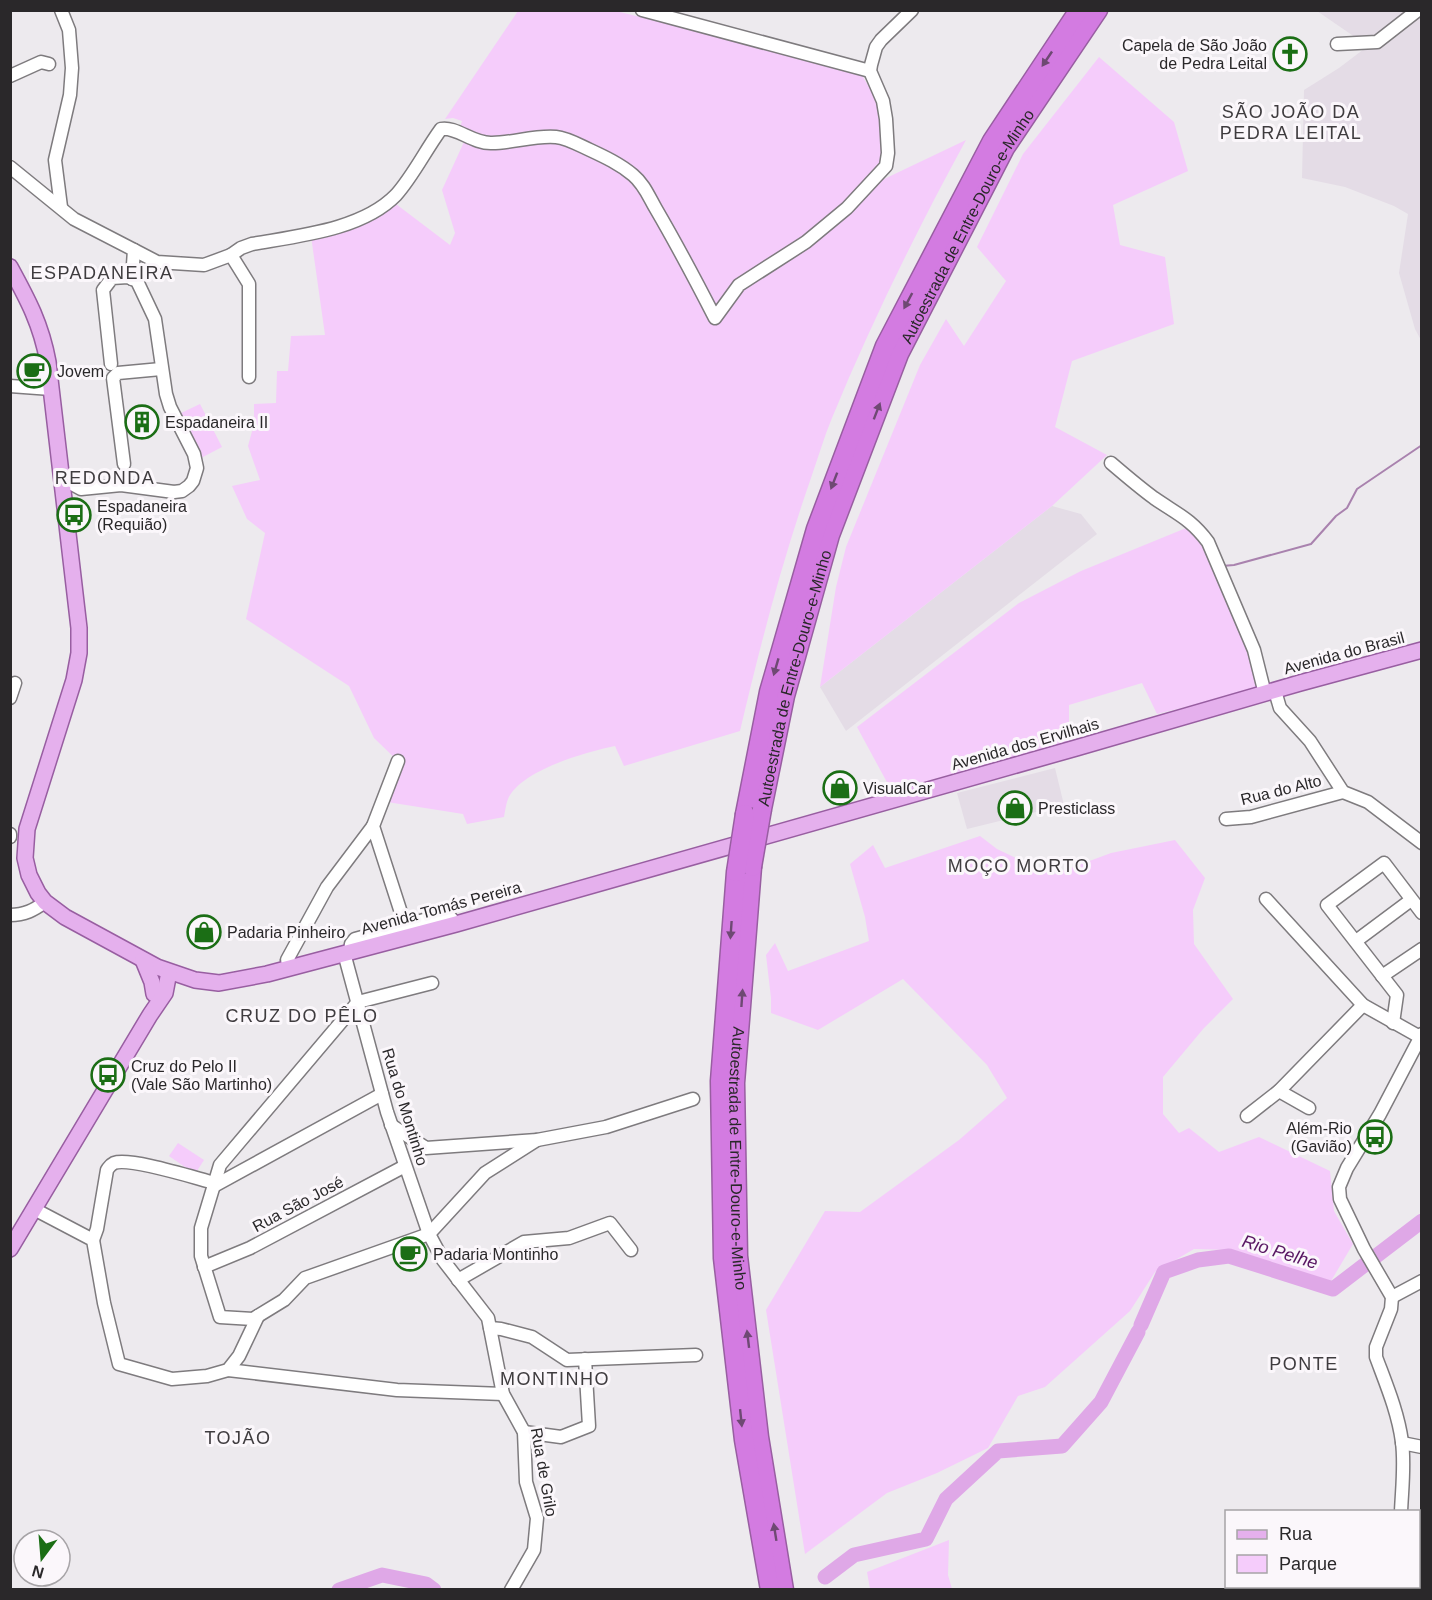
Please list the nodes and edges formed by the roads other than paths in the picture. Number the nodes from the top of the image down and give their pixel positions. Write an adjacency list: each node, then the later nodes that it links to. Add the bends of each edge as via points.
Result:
1 (61, 10): 12 (street, via 69,30 72,68 55,160)
2 (642, 10): 9 (street)
3 (912, 10): 9 (street, via 881,40)
4 (1079, 10): 31 (highway, Autoestrada de Entre-Douro-e-Minho, one-way to 31, via 992,141 885,346 816,529 769,692)
5 (1098, 10): 31 (highway, Autoestrada de Entre-Douro-e-Minho, one-way to 5, via 830,535 899,354 1005,148)
6 (1418, 10): 7 (street, via 1377,42)
7 (1337, 44)
8 (49, 64): 10 (street, via 41,62)
9 (870, 72): 14 (street, via 885,110 886,166 825,227 739,285 715,318 671,233 634,176 609,158 559,137 489,144 441,129 405,183 383,206 347,224 252,244)
10 (10, 76)
11 (10, 167): 12 (street)
12 (61, 207): 13 (street, via 74,219)
13 (134, 250): 14 (street, via 157,262 204,265); 16 (street)
14 (231, 255): 19 (street, via 249,284)
15 (10, 267): 21 (main road, Avenida Tomás Pereira, via 43,335)
16 (132, 279): 17 (street, via 112,278 103,290); 18 (street, via 137,281 155,319)
17 (111, 364)
18 (161, 369): 23 (street, via 118,373 113,378); 24 (street, via 170,407 196,463 193,481 182,491 174,492 121,485 81,489 72,498)
19 (249, 377)
20 (10, 386): 21 (street)
21 (51, 389): 24 (main road, Avenida Tomás Pereira)
22 (1111, 463): 27 (street, via 1186,518 1208,542)
23 (124, 465)
24 (63, 491): 39 (main road, Avenida Tomás Pereira, via 79,653 25,843 29,875)
25 (1422, 650): 27 (main road, Avenida do Brasil)
26 (15, 683): 28 (street)
27 (1270, 692): 30 (street, via 1310,741); 34 (main road, Avenida dos Ervilhais)
28 (10, 698)
29 (398, 761): 33 (street)
30 (1343, 792): 32 (street, Rua do Alto, via 1251,817); 35 (street, via 1368,802)
31 (753, 811): 36 (highway, Autoestrada de Entre-Douro-e-Minho, bridge)
32 (1226, 819)
33 (373, 826): 43 (street); 48 (street, via 327,887 287,960)
34 (749, 840): 42 (main road, Avenida Tomás Pereira)
35 (1422, 843)
36 (744, 870): 87 (highway, Autoestrada de Entre-Douro-e-Minho, one-way to 87, via 720,1082 723,1258 744,1440); 88 (highway, Autoestrada de Entre-Douro-e-Minho, one-way to 36, via 759,1437 738,1256 735,1083)
37 (1266, 899): 55 (street)
38 (1411, 900): 40 (street); 44 (street); 44 (street, via 1384,863 1327,905)
39 (45, 902): 41 (street, via 22,915); 47 (main road, Avenida Tomás Pereira)
40 (1422, 914)
41 (10, 915)
42 (456, 924): 43 (street, via 442,915); 46 (main road, Avenida Tomás Pereira)
43 (405, 925): 46 (street, via 355,939)
44 (1356, 941): 50 (street)
45 (1422, 949): 50 (street)
46 (347, 952): 48 (main road, Avenida Tomás Pereira); 54 (street, Rua do Montinho)
47 (143, 960): 49 (main road, Avenida Tomás Pereira); 53 (main road)
48 (290, 968): 51 (main road, Avenida Tomás Pereira, via 231,982)
49 (169, 972): 51 (main road, Avenida Tomás Pereira); 53 (main road)
50 (1382, 976): 56 (street, via 1397,994)
51 (208, 982): 53 (main road, via 189,983)
52 (432, 983): 54 (street)
53 (160, 993): 67 (main road)
54 (358, 1002): 59 (street, Rua do Montinho); 66 (street, via 220,1165)
55 (1363, 1005): 56 (street); 58 (street)
56 (1393, 1023): 57 (street)
57 (1421, 1036): 75 (street, via 1339,1187 1340,1199 1364,1249)
58 (1279, 1091): 61 (street); 62 (street)
59 (382, 1094): 63 (street, Rua do Montinho); 66 (street)
60 (693, 1099): 64 (street, via 606,1127)
61 (1309, 1108)
62 (1247, 1116)
63 (391, 1125): 64 (street, via 426,1148); 65 (street, Rua do Montinho)
64 (537, 1140): 68 (street, via 485,1173)
65 (405, 1166): 68 (street, Rua do Montinho); 72 (street, Rua São José, via 250,1248)
66 (214, 1185): 69 (street, via 140,1164 116,1162 107,1170); 72 (street, via 201,1228)
67 (34, 1209): 69 (street); 70 (main road)
68 (429, 1234): 73 (street, Rua de Grilo); 76 (street, via 305,1278 284,1300)
69 (93, 1240): 80 (street, via 119,1364 172,1380)
70 (10, 1249)
71 (631, 1250): 73 (street, via 610,1223 569,1238 524,1242)
72 (204, 1267): 76 (street, via 220,1317 253,1320)
73 (458, 1280): 77 (street, Rua de Grilo, via 488,1318)
74 (1422, 1281): 75 (street)
75 (1392, 1297): 83 (street, via 1376,1357)
76 (258, 1316): 80 (street)
77 (490, 1328): 79 (street, via 532,1337 567,1360); 81 (street, Rua de Grilo)
78 (696, 1355): 79 (street)
79 (585, 1359): 82 (street, via 589,1426 561,1437)
80 (228, 1370): 81 (street, via 397,1390)
81 (503, 1394): 82 (street, Rua de Grilo)
82 (524, 1432): 86 (street, Rua de Grilo, via 526,1482 537,1518 534,1550)
83 (1402, 1443): 84 (street); 85 (street)
84 (1422, 1447)
85 (1401, 1510)
86 (512, 1590)
87 (770, 1590)
88 (784, 1590)

